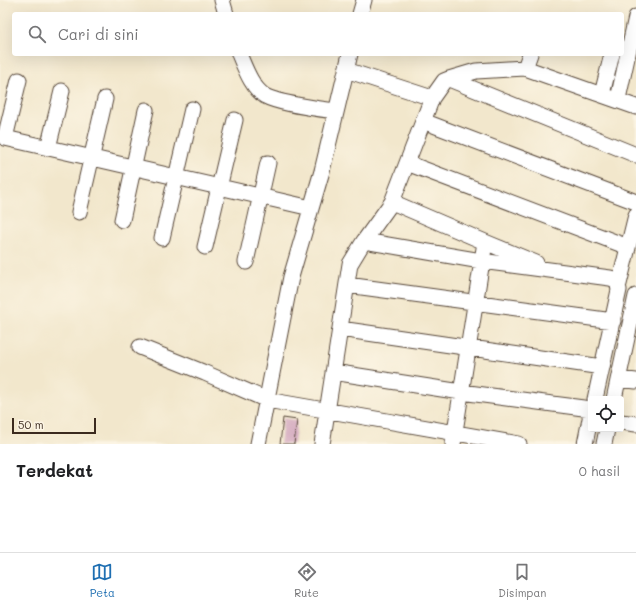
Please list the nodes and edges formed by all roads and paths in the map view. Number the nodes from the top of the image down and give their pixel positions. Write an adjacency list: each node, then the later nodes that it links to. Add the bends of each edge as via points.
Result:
1 (222, 0): 3 (street)
2 (364, 0): 4 (street)
3 (225, 12)
4 (361, 12)
5 (636, 17): 17 (street)
6 (240, 56): 21 (street, via 253,83 265,95)
7 (350, 56): 10 (street)
8 (612, 56): 14 (street)
9 (528, 61): 11 (street); 14 (street)
10 (346, 70): 15 (street); 21 (street)
11 (449, 79): 15 (street, via 444,81); 25 (street)
12 (19, 80): 24 (street, via 5,138)
13 (62, 90): 24 (street)
14 (602, 94): 17 (street)
15 (432, 98): 23 (street)
16 (105, 99): 26 (street)
17 (618, 100): 18 (street)
18 (636, 107)
19 (192, 109): 30 (street)
20 (146, 110): 29 (street)
21 (335, 111): 35 (street)
22 (235, 120): 31 (street)
23 (423, 121): 28 (street); 34 (street)
24 (48, 148): 26 (street)
25 (636, 156)
26 (92, 158): 29 (street); 36 (street)
27 (268, 163): 32 (street)
28 (407, 163): 33 (street); 43 (street)
29 (133, 167): 30 (street); 38 (street)
30 (176, 177): 31 (street); 39 (street)
31 (220, 187): 32 (street); 42 (street)
32 (261, 196): 35 (street); 44 (street)
33 (392, 202): 40 (street); 41 (street)
34 (636, 202)
35 (312, 208): 63 (street, via 291,278)
36 (79, 212)
37 (636, 214): 43 (street)
38 (122, 220)
39 (162, 238)
40 (364, 241): 45 (street); 48 (street, via 350,264)
41 (484, 242): 45 (street); 46 (street)
42 (206, 247)
43 (628, 247): 47 (street)
44 (246, 262)
45 (481, 262): 46 (street); 50 (street)
46 (556, 271): 47 (street, via 610,278 617,280)
47 (619, 284): 51 (street)
48 (347, 286): 50 (street); 52 (street)
49 (636, 296): 53 (street)
50 (476, 302): 51 (street); 55 (street)
51 (613, 321): 56 (street)
52 (340, 329): 55 (street); 57 (street)
53 (631, 337): 58 (street)
54 (140, 348): 63 (street)
55 (469, 348): 56 (street); 60 (street)
56 (602, 367): 61 (street)
57 (333, 372): 60 (street); 65 (street)
58 (619, 379): 59 (street); 62 (street)
59 (636, 381)
60 (461, 392): 64 (street); 70 (street)
61 (595, 396)
62 (615, 396)
63 (267, 400): 65 (street); 71 (street)
64 (588, 409)
65 (327, 410): 70 (street); 72 (street)
66 (624, 422): 67 (street)
67 (636, 424)
68 (588, 429): 74 (street)
69 (606, 432): 75 (street)
70 (454, 438): 73 (street)
71 (258, 444)
72 (322, 444)
73 (519, 444)
74 (585, 444)
75 (604, 444)

